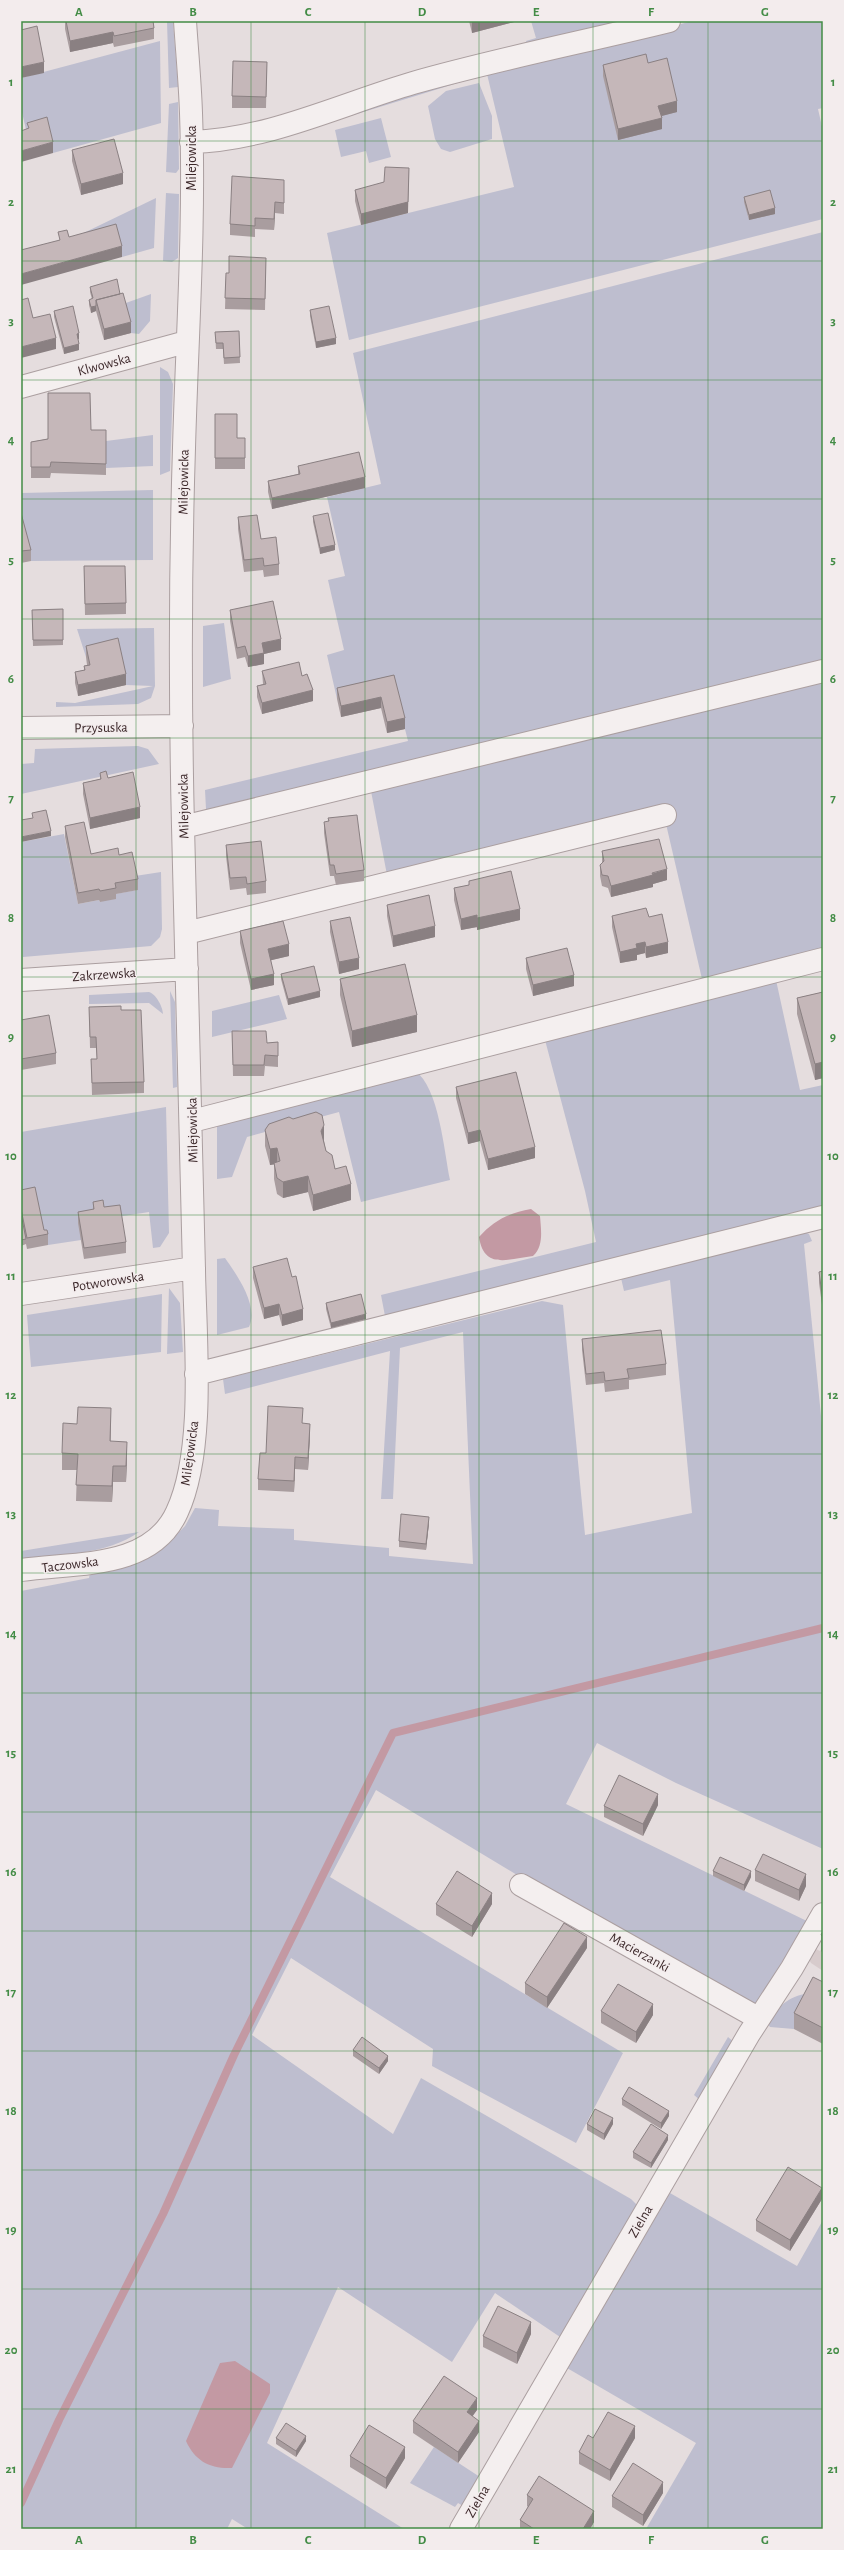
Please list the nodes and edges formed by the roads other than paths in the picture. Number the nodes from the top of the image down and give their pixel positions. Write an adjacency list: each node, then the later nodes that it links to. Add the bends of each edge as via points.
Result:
1 (185, 21): 3 (street, Milejowicka)
2 (669, 21): 3 (street, via 413,83 272,128 221,140)
3 (192, 142): 4 (street, Milejowicka)
4 (186, 342): 5 (street, Klwowska); 7 (street, Milejowicka)
5 (21, 387)
6 (823, 671): 10 (street)
7 (182, 726): 8 (street, Przysuska); 10 (street, Milejowicka)
8 (21, 728)
9 (665, 815): 11 (street)
10 (183, 827): 11 (street, Milejowicka)
11 (186, 933): 13 (street, Milejowicka)
12 (823, 959): 15 (street)
13 (187, 969): 14 (street, Zakrzewska); 15 (street, Milejowicka)
14 (21, 980)
15 (192, 1121): 17 (street, Milejowicka)
16 (823, 1217): 19 (street)
17 (194, 1268): 18 (street, Potworowska); 19 (street, Milejowicka)
18 (21, 1294)
19 (196, 1374): 20 (street, Milejowicka, via 192,1451 179,1508 168,1528 152,1543 137,1552)
20 (119, 1557): 21 (street, Taczowska)
21 (21, 1570)
22 (521, 1885): 24 (street, Macierzanki)
23 (823, 1914): 24 (street, Zielna, via 792,1968)
24 (758, 2018): 25 (street, Zielna)
25 (461, 2529)

